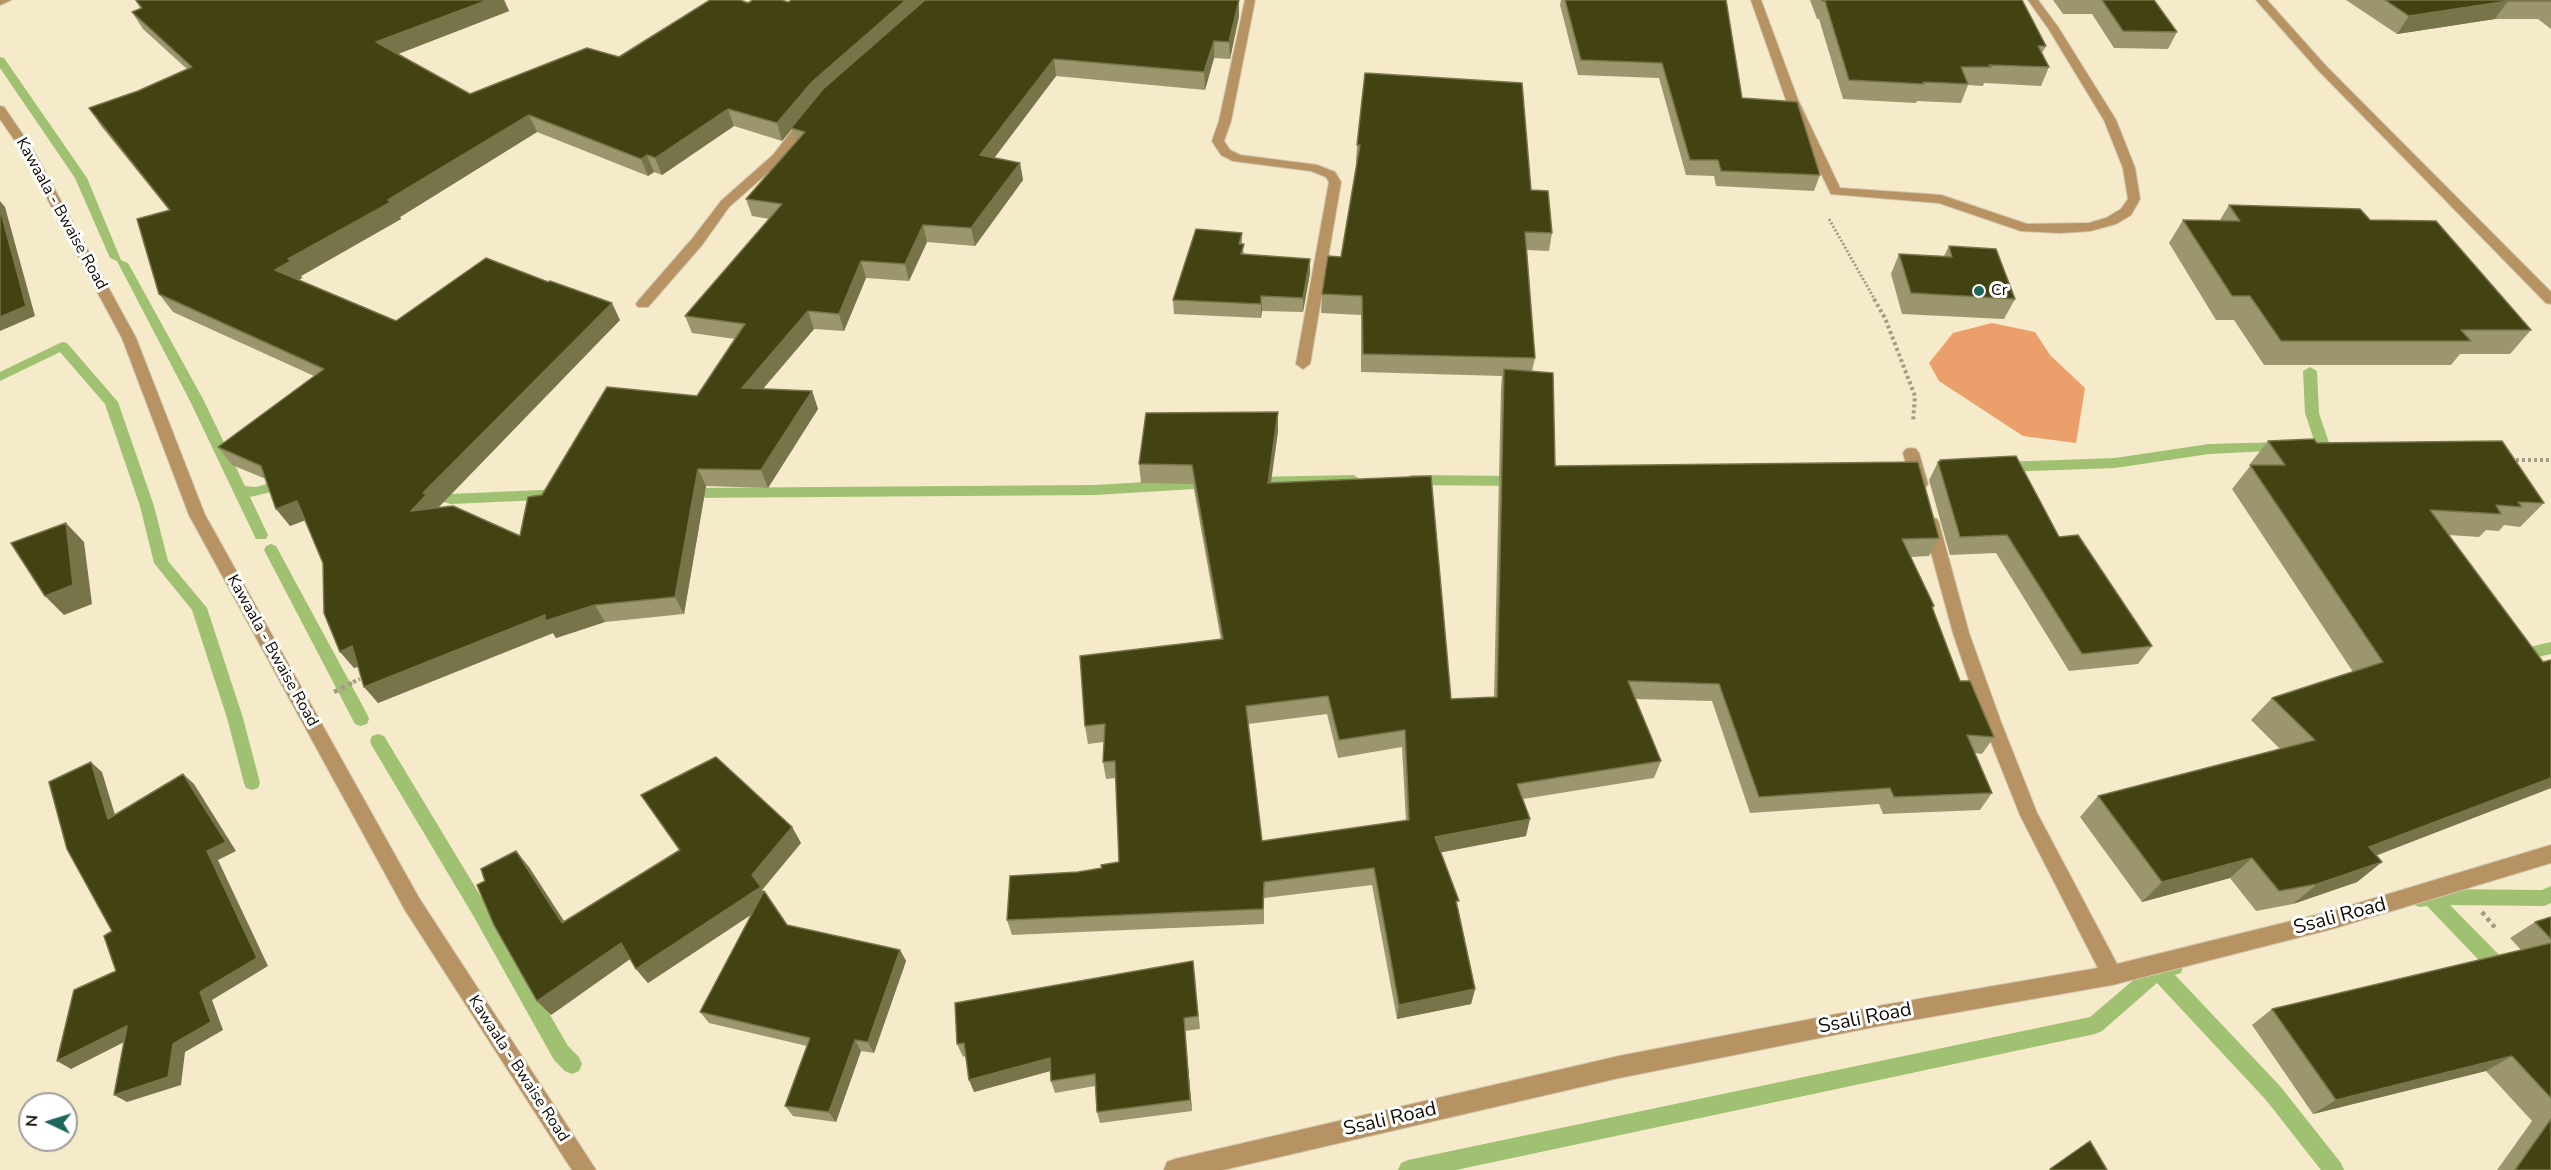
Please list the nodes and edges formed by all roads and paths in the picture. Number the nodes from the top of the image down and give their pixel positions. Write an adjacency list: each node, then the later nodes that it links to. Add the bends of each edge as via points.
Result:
1 (6, 0): 6 (street)
2 (1250, 0): 12 (street, via 1218,141 1225,152 1238,158 1313,168 1331,175 1335,182)
3 (1756, 0): 9 (street, via 1792,100)
4 (2033, 0): 9 (street, via 2110,120 2129,168 2134,199 2126,212 2090,227 2044,230 2014,226 1941,200)
5 (2261, 0): 10 (street, via 2345,93)
6 (0, 2)
7 (0, 110): 20 (street, Kawaala - Bwaise Road, via 26,148 129,338 196,515 412,904)
8 (814, 111): 11 (street, via 777,159 725,204)
9 (1835, 191): 13 (path, via 1822,203 1885,318 1915,396)
10 (2551, 300)
11 (643, 304)
12 (1303, 364)
13 (1911, 453): 19 (street, via 1961,633 1992,722 2029,815)
14 (2505, 460): 15 (path)
15 (2551, 460)
16 (360, 679): 17 (path)
17 (334, 692)
18 (2551, 854): 19 (street, Ssali Road, via 2332,920)
19 (2112, 975): 21 (street, Ssali Road, via 1619,1067)
20 (585, 1170)
21 (1175, 1170)

